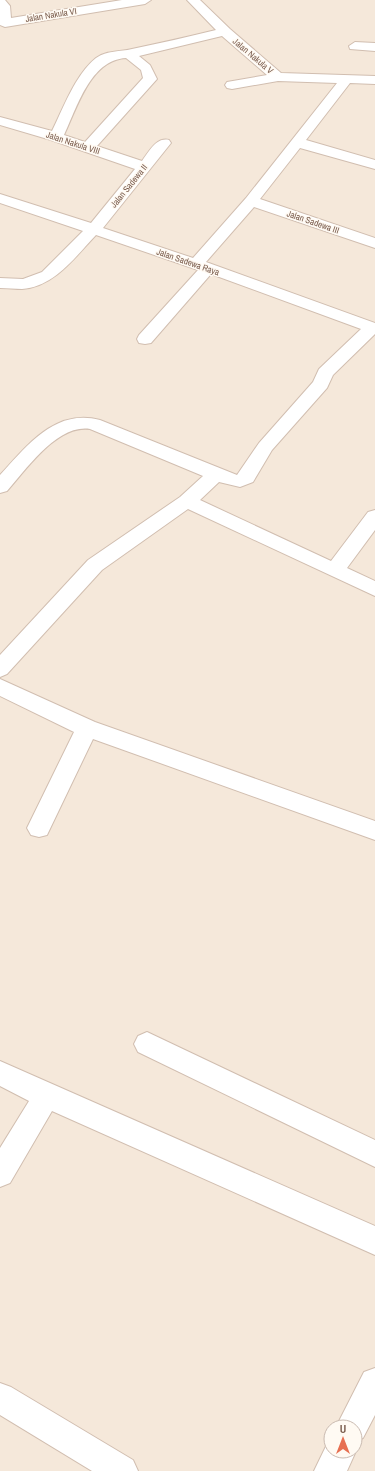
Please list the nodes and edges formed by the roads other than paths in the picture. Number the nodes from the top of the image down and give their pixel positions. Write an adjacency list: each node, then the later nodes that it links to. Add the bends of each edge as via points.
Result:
1 (145, 0): 4 (street, Jalan Nakula VI)
2 (193, 0): 5 (street, Jalan Nakula V)
3 (0, 2): 4 (street, via 4,6)
4 (2, 27)
5 (225, 32): 8 (street); 9 (street, Jalan Nakula V)
6 (355, 46): 7 (street)
7 (375, 47)
8 (129, 54): 14 (street, via 116,54 102,60 88,75); 17 (street, via 146,68 150,79)
9 (278, 77): 10 (street, Jalan Nakula V); 12 (street)
10 (346, 80): 11 (street, Jalan Nakula V); 15 (street)
11 (375, 80)
12 (232, 85)
13 (0, 121): 14 (street, Jalan Nakula VIII)
14 (56, 137): 17 (street, Jalan Nakula VIII)
15 (296, 142): 18 (street); 21 (street)
16 (164, 144): 19 (street, Jalan Sadewa II)
17 (88, 147): 19 (street, Jalan Nakula VIII)
18 (375, 165)
19 (145, 167): 22 (street, Jalan Sadewa II)
20 (0, 198): 22 (street, Jalan Sadewa Raya)
21 (251, 201): 23 (street, Jalan Sadewa III); 24 (street)
22 (94, 229): 24 (street, Jalan Sadewa Raya); 25 (street, Jalan Sadewa II, via 48,275 23,284)
23 (375, 243)
24 (202, 266): 26 (street, Jalan Sadewa Raya); 27 (street)
25 (0, 283)
26 (373, 329): 28 (street, via 325,372 321,384 265,447 246,478 240,481 230,480)
27 (145, 340)
28 (217, 474): 29 (street, via 94,424 79,422 62,428 45,439); 30 (street)
29 (0, 487)
30 (187, 501): 32 (street); 34 (street, via 95,565)
31 (375, 516): 32 (street)
32 (335, 570): 33 (street)
33 (375, 589)
34 (0, 669)
35 (0, 687): 36 (street)
36 (87, 728): 37 (street); 38 (street)
37 (39, 828)
38 (375, 831)
39 (147, 1044): 42 (street)
40 (0, 1073): 41 (street)
41 (47, 1096): 43 (street); 44 (street)
42 (375, 1154)
43 (0, 1174)
44 (375, 1241)
45 (375, 1383): 47 (street)
46 (0, 1398): 49 (street)
47 (356, 1419)
48 (336, 1459): 50 (street)
49 (122, 1471)
50 (330, 1471)

